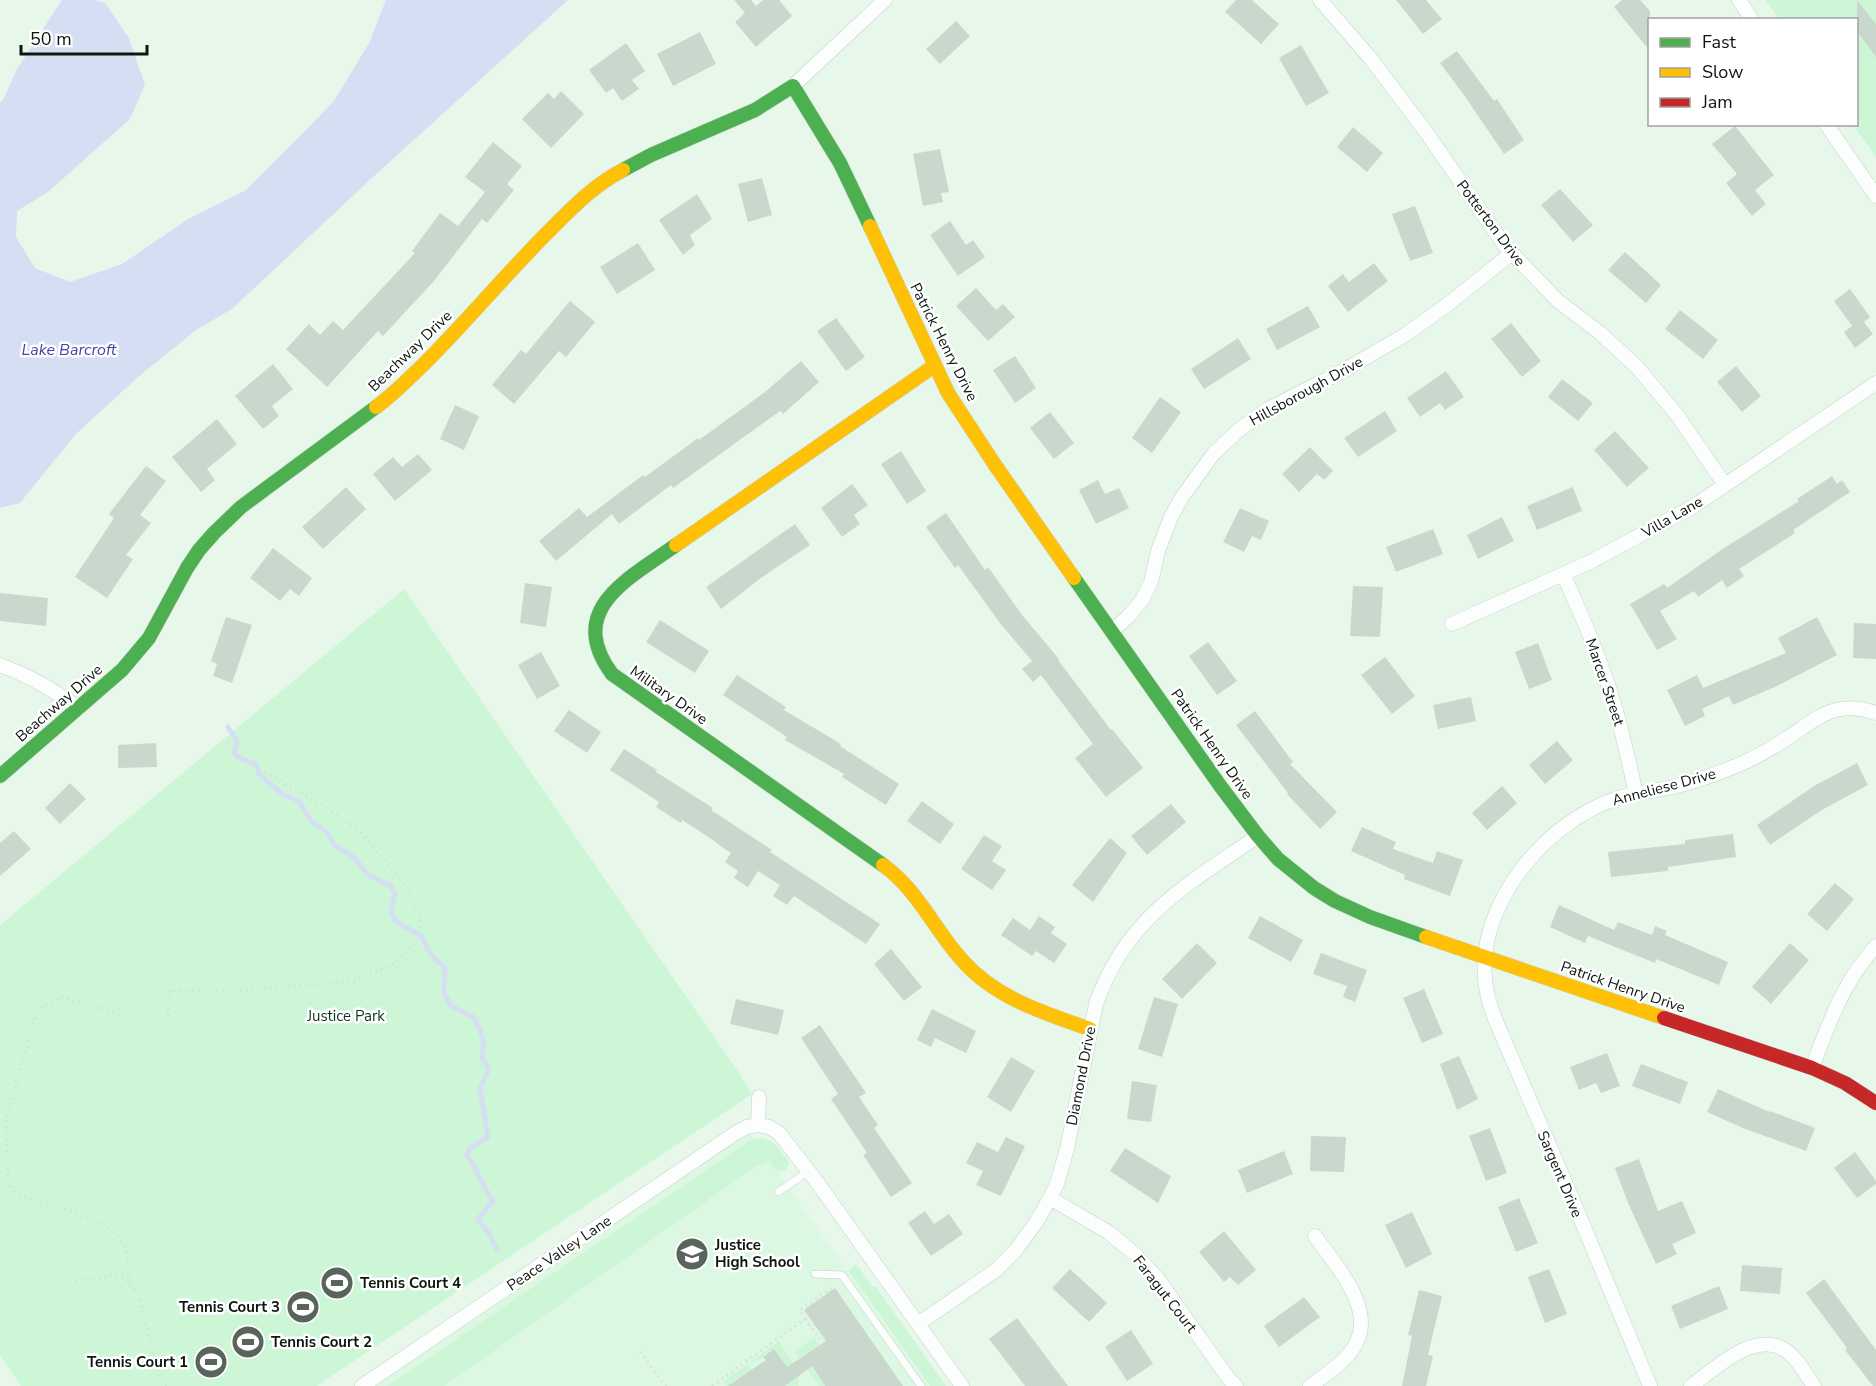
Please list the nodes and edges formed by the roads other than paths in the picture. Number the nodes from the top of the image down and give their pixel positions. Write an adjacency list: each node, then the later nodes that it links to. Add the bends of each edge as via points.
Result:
1 (885, 0): 5 (street, Beachway Drive)
2 (1320, 0): 8 (street, Potterton Drive, via 1378,68)
3 (1738, 0): 4 (street)
4 (1751, 18)
5 (793, 86): 9 (street, Patrick Henry Drive, via 840,163); 16 (street, Beachway Drive, via 755,110 651,154 606,179 570,210 391,396 219,527 183,574 138,653)
6 (1827, 126): 7 (street)
7 (1876, 196)
8 (1512, 253): 11 (street, Potterton Drive, via 1558,301 1637,367 1677,415); 14 (street, Hillsborough Drive, via 1405,335 1268,409 1239,429 1214,453 1182,496 1142,600)
9 (934, 366): 14 (street, Patrick Henry Drive, via 995,465); 23 (street, Military Drive, via 619,585 599,611 595,624 597,652 612,674 887,868 917,898 963,962 983,980 1032,1009)
10 (1876, 383): 11 (street, Villa Lane)
11 (1725, 485): 12 (street, Villa Lane, via 1619,548)
12 (1563, 574): 13 (street, Villa Lane); 19 (street, Marcer Street, via 1614,701)
13 (1452, 624)
14 (1112, 631): 20 (street, Patrick Henry Drive)
15 (0, 665): 16 (street, via 50,688)
16 (79, 708): 18 (street, Beachway Drive)
17 (1876, 713): 19 (street, Anneliese Drive, via 1845,707 1833,710 1766,752 1735,766 1673,787)
18 (0, 776)
19 (1636, 794): 22 (street, Anneliese Drive, via 1591,809 1543,843 1508,889 1488,936)
20 (1258, 836): 22 (street, Patrick Henry Drive, via 1278,859 1335,901); 23 (street, Diamond Drive, via 1164,903 1137,929 1103,984)
21 (1876, 946): 24 (street, via 1835,1006)
22 (1485, 958): 24 (street, Patrick Henry Drive); 39 (street, Sargent Drive, via 1488,1000 1495,1019)
23 (1090, 1029): 30 (street, Diamond Drive, via 1067,1149)
24 (1812, 1068): 26 (street, Patrick Henry Drive)
25 (759, 1098): 27 (street)
26 (1876, 1103)
27 (758, 1125): 28 (street, via 779,1133); 34 (street, Peace Valley Lane, via 737,1132)
28 (809, 1171): 29 (lane); 33 (street)
29 (778, 1192)
30 (1050, 1198): 33 (street, Diamond Drive, via 1038,1221 996,1270); 37 (street, Faragut Court, via 1108,1232 1136,1255)
31 (1315, 1236): 38 (street, via 1358,1301 1360,1324 1352,1349)
32 (815, 1274): 35 (lane, via 842,1275)
33 (918, 1324): 36 (street)
34 (362, 1386)
35 (921, 1386)
36 (962, 1386)
37 (1236, 1386)
38 (1310, 1386)
39 (1650, 1386)
40 (1690, 1386): 41 (street, via 1744,1348 1759,1344 1786,1350)
41 (1815, 1386)

